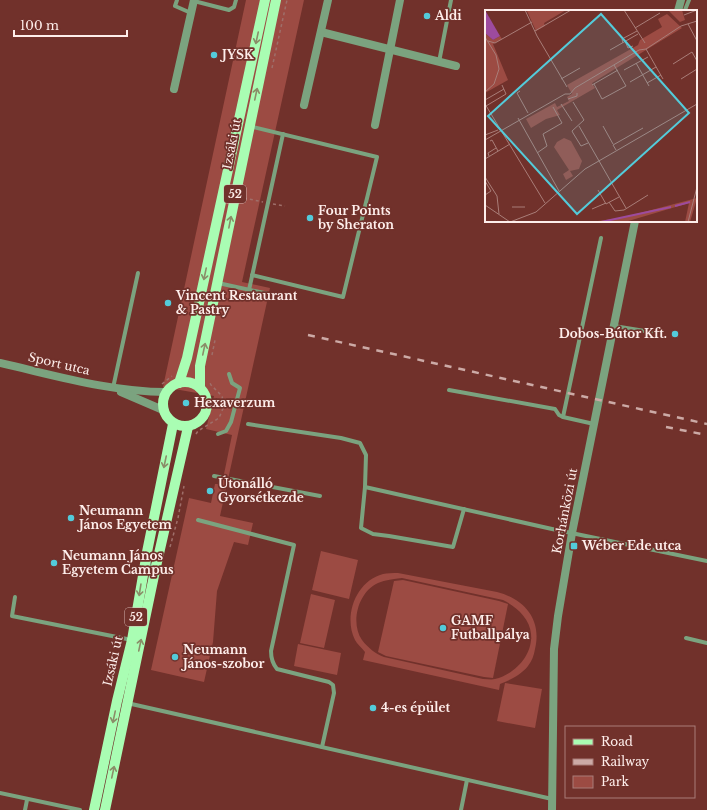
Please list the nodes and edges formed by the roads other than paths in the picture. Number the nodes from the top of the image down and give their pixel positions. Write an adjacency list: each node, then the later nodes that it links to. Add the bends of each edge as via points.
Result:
1 (177, 0): 11 (lane, via 176,6)
2 (194, 0): 3 (lane, via 229,10 234,7); 11 (street)
3 (236, 0)
4 (265, 0): 32 (main road, Izsáki út / 52, one-way to 32, via 187,358)
5 (276, 0): 18 (main road, Izsáki út / 52, one-way to 5)
6 (328, 0): 12 (street)
7 (400, 0): 13 (street)
8 (451, 0): 14 (lane)
9 (689, 0): 10 (lane)
10 (682, 7)
11 (191, 13): 16 (street)
12 (321, 32): 13 (street); 17 (street)
13 (390, 49): 14 (street); 19 (street)
14 (439, 62): 15 (street)
15 (456, 66)
16 (174, 88)
17 (304, 105)
18 (249, 125): 20 (lane); 25 (main road, Izsáki út / 52, one-way to 18)
19 (375, 125)
20 (283, 134): 24 (lane); 24 (lane, via 377,157 343,297)
21 (635, 222): 28 (street, Korhánközi út)
22 (601, 238): 38 (lane)
23 (138, 274): 33 (lane)
24 (252, 275): 26 (lane)
25 (217, 283): 26 (lane); 34 (main road, Izsáki út / 52, one-way to 25, via 200,366)
26 (249, 290): 27 (lane)
27 (269, 294)
28 (614, 326): 29 (lane); 41 (street, Korhánközi út)
29 (651, 332)
30 (0, 363): 33 (street, Sport utca)
31 (229, 374): 43 (lane, via 232,383 240,388)
32 (179, 383): 34 (main road, via 192,383); 36 (main road)
33 (112, 388): 36 (street); 37 (street)
34 (200, 388): 42 (main road, via 206,397 207,408 198,422)
35 (449, 390): 38 (lane, via 555,409)
36 (166, 392): 37 (main road)
37 (163, 410): 39 (main road, via 166,418)
38 (563, 417): 41 (lane)
39 (173, 424): 42 (main road); 52 (main road, Izsáki út / 52, one-way to 52)
40 (248, 424): 47 (lane, via 360,443 366,455)
41 (594, 424): 51 (street, Korhánközi út)
42 (188, 427): 54 (main road, Izsáki út / 52)
43 (226, 431): 44 (lane); 45 (lane)
44 (218, 434)
45 (225, 438)
46 (214, 476): 48 (lane)
47 (365, 487): 49 (lane); 49 (lane, via 361,528 373,534 453,547)
48 (320, 496)
49 (464, 509): 51 (lane)
50 (198, 520): 61 (lane, via 294,544 271,658 277,669 333,685 334,693)
51 (572, 533): 53 (lane); 65 (street, Korhánközi út, via 554,649)
52 (147, 552): 54 (lane, via 150,566); 57 (main road, Izsáki út / 52, one-way to 57)
53 (707, 561)
54 (159, 572): 60 (main road, Izsáki út / 52, one-way to 54)
55 (14, 597): 57 (lane, via 12,616)
56 (686, 638): 58 (lane)
57 (132, 640): 59 (main road, Izsáki út / 52)
58 (707, 643)
59 (117, 701): 60 (lane); 68 (main road, Izsáki út / 52, one-way to 68)
60 (127, 703): 61 (lane); 69 (main road, Izsáki út / 52, one-way to 60)
61 (322, 747): 62 (lane)
62 (467, 780): 65 (lane); 70 (lane)
63 (0, 793): 64 (lane)
64 (27, 800): 66 (lane); 67 (lane)
65 (552, 800): 71 (street, Korhánközi út)
66 (25, 810)
67 (80, 810)
68 (94, 810)
69 (105, 810)
70 (461, 810)
71 (552, 810)

